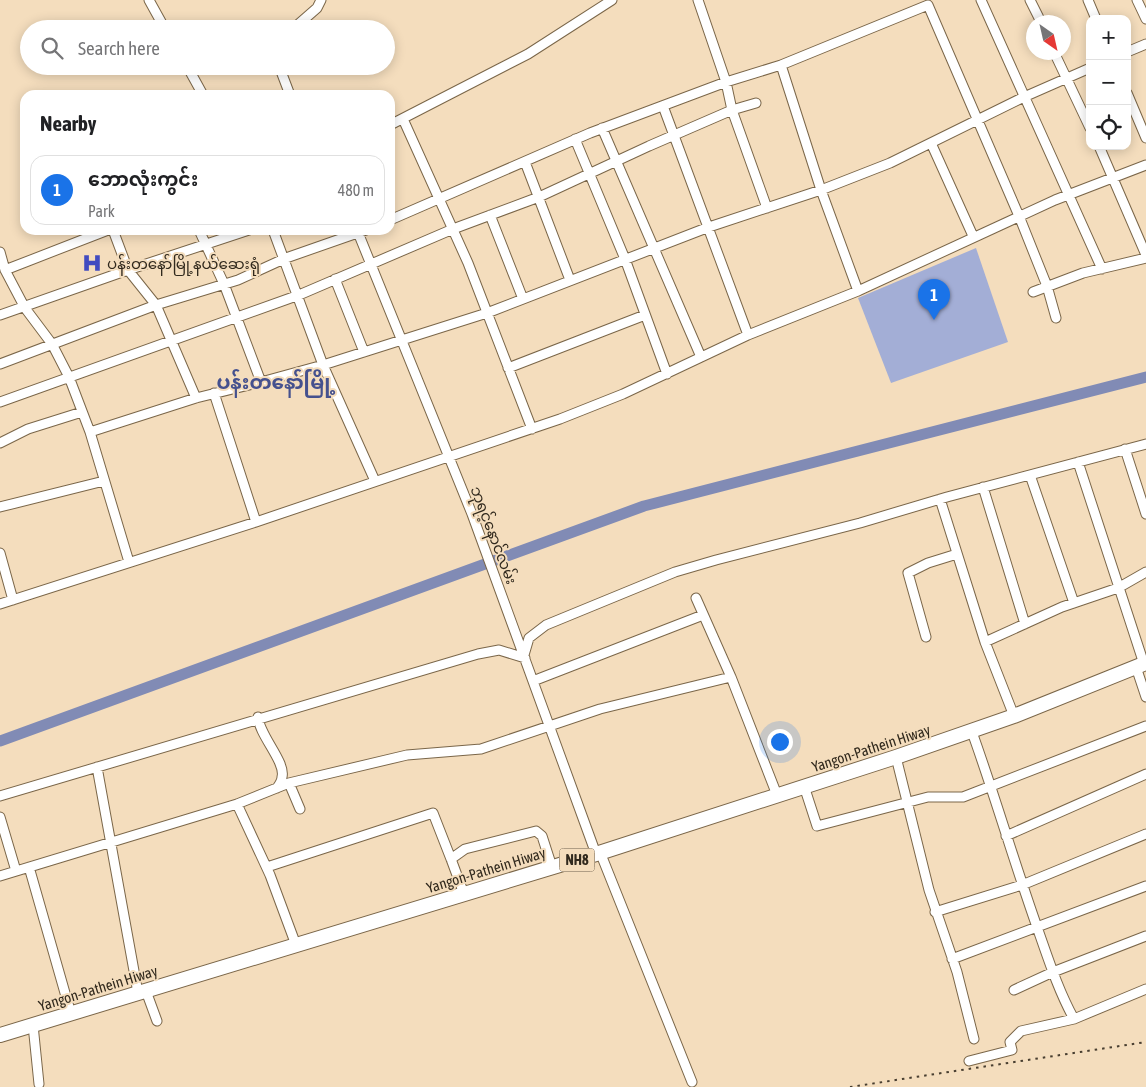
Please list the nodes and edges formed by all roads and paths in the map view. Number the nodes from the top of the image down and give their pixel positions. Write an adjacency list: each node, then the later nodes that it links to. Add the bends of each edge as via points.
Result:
1 (149, 0): 12 (street)
2 (321, 0): 13 (street)
3 (612, 0): 30 (street, via 528,54)
4 (698, 0): 22 (street)
5 (980, 0): 25 (street)
6 (1030, 0): 9 (street)
7 (1088, 0): 10 (street)
8 (1137, 0): 11 (street)
9 (1038, 15)
10 (1094, 15)
11 (1146, 19)
12 (160, 20)
13 (303, 20)
14 (1146, 44): 15 (street)
15 (1131, 50)
16 (1058, 60): 21 (street)
17 (782, 65): 22 (street); 32 (street, via 928,5); 45 (street)
18 (1086, 70): 21 (street)
19 (192, 75): 23 (street)
20 (282, 75): 24 (street)
21 (1066, 77): 25 (street); 31 (street)
22 (726, 82): 28 (street); 29 (street)
23 (200, 90)
24 (288, 90)
25 (1024, 97): 32 (street); 46 (street)
26 (1131, 102): 36 (street)
27 (756, 103): 29 (street)
28 (663, 106): 34 (street); 35 (street)
29 (732, 110): 35 (street); 49 (street)
30 (403, 119): 33 (street); 48 (street)
31 (1086, 120)
32 (978, 121): 38 (street); 51 (street)
33 (395, 123)
34 (602, 128): 37 (street); 40 (street)
35 (674, 136): 40 (street); 53 (street)
36 (1146, 138)
37 (575, 139): 41 (street); 43 (street)
38 (931, 143): 45 (street); 62 (street)
39 (1101, 150): 44 (street)
40 (616, 161): 43 (street); 64 (street)
41 (525, 162): 47 (street); 48 (street)
42 (1146, 165): 44 (street)
43 (589, 173): 47 (street); 68 (street)
44 (1113, 178): 46 (street); 66 (street)
45 (821, 190): 49 (street); 77 (street)
46 (1070, 195): 51 (street); 70 (street)
47 (539, 197): 50 (street); 74 (street)
48 (440, 200): 52 (street); 54 (street)
49 (766, 208): 53 (street)
50 (490, 215): 54 (street); 80 (street)
51 (1019, 216): 62 (street); 76 (street)
52 (395, 218)
53 (709, 227): 64 (street); 88 (street)
54 (453, 229): 69 (street); 83 (street)
55 (95, 235): 71 (street)
56 (115, 235): 72 (street)
57 (201, 235): 63 (street)
58 (235, 235): 63 (street)
59 (275, 235): 67 (street)
60 (350, 235): 67 (street)
61 (362, 235): 69 (street, ဘုရင့်နောင်လမ်း)
62 (973, 236): 77 (street)
63 (206, 245): 72 (street); 75 (street)
64 (654, 247): 68 (street); 93 (street)
65 (0, 252): 71 (street)
66 (1146, 257): 70 (street)
67 (286, 258): 75 (street); 79 (street)
68 (625, 259): 74 (street); 85 (street)
69 (371, 264): 73 (street); 89 (street, ဘုရင့်နောင်လမ်း)
70 (1102, 269): 76 (street)
71 (6, 270): 82 (street)
72 (128, 270): 81 (street); 82 (street)
73 (335, 280): 79 (street); 92 (street)
74 (570, 280): 80 (street)
75 (224, 284): 81 (street); 86 (street)
76 (1047, 286): 78 (street); 87 (street)
77 (858, 290): 88 (street)
78 (1033, 292)
79 (299, 295): 86 (street); 95 (street)
80 (523, 299): 83 (street)
81 (156, 306): 90 (street); 91 (street)
82 (24, 308): 84 (street); 91 (street)
83 (487, 313): 89 (street); 96 (street)
84 (0, 315)
85 (645, 315): 96 (street); 97 (street)
86 (236, 317): 90 (street); 99 (street)
87 (1056, 318)
88 (748, 335): 93 (street)
89 (400, 339): 92 (street); 109 (street, ဘုရင့်နောင်လမ်း)
90 (172, 341): 98 (street); 101 (street)
91 (52, 344): 94 (street); 98 (street)
92 (364, 352): 95 (street)
93 (701, 357): 97 (street)
94 (0, 364)
95 (323, 365): 99 (street); 113 (street)
96 (508, 368): 104 (street)
97 (667, 374): 104 (street)
98 (69, 377): 102 (street); 103 (street)
99 (261, 382): 100 (street)
100 (214, 393): 101 (street); 118 (street)
101 (196, 398): 105 (street)
102 (0, 402)
103 (82, 412): 105 (street); 106 (street, via 28,429)
104 (532, 429): 109 (street)
105 (90, 432): 112 (street)
106 (0, 443)
107 (1146, 444): 108 (street)
108 (1125, 449): 110 (street); 117 (street)
109 (449, 457): 113 (street); 132 (street, ဘုရင့်နောင်လမ်း)
110 (1078, 462): 111 (street); 123 (street)
111 (1030, 475): 114 (street); 126 (street)
112 (104, 481): 116 (street); 121 (street)
113 (375, 481): 118 (street)
114 (984, 487): 115 (street); 129 (street)
115 (940, 499): 120 (street); 132 (street, via 675,572 546,625 529,638)
116 (0, 507)
117 (1146, 514)
118 (256, 522): 121 (street)
119 (0, 553): 125 (street)
120 (957, 554): 130 (street, via 908,573); 131 (street)
121 (130, 562): 125 (street)
122 (1146, 572): 123 (street)
123 (1118, 588): 126 (street); 133 (street)
124 (696, 598): 128 (street)
125 (13, 600): 127 (street)
126 (1074, 603): 129 (street)
127 (0, 604)
128 (703, 615): 134 (street); 135 (street)
129 (1025, 624): 131 (street)
130 (926, 636)
131 (985, 642): 137 (street)
132 (524, 655): 135 (street, ဘုရင့်နောင်လမ်း); 138 (street, via 499,650 478,654)
133 (1142, 665): 136 (street); 137 (highway, Yangon-Pathein Hiway / NH8)
134 (731, 677): 140 (street, via 600,709); 149 (street)
135 (533, 681): 140 (street, ဘုရင့်နောင်လမ်း)
136 (1146, 697)
137 (1014, 716): 141 (highway, Yangon-Pathein Hiway / NH8)
138 (258, 717): 143 (street); 148 (street, via 282,773)
139 (1146, 726): 147 (street)
140 (549, 727): 145 (street, via 481,749 408,755); 158 (street, ဘုရင့်နောင်လမ်း)
141 (972, 732): 142 (highway, Yangon-Pathein Hiway / NH8); 147 (street)
142 (896, 757): 146 (highway, Yangon-Pathein Hiway / NH8); 151 (street)
143 (97, 767): 150 (street); 157 (street)
144 (1146, 774): 156 (street)
145 (289, 783): 148 (street); 153 (street)
146 (804, 786): 149 (highway, Yangon-Pathein Hiway / NH8); 151 (street, via 817,826)
147 (992, 786): 151 (street, via 963,797 928,797); 156 (street)
148 (277, 788): 152 (street)
149 (777, 795): 158 (highway, Yangon-Pathein Hiway / NH8)
150 (0, 796)
151 (908, 801): 168 (street)
152 (237, 804): 157 (street); 161 (street)
153 (300, 810)
154 (0, 817): 163 (street)
155 (1146, 834): 165 (street)
156 (1006, 836): 165 (street)
157 (111, 843): 160 (street); 176 (street)
158 (598, 853): 162 (highway, Yangon-Pathein Hiway / NH8); 184 (street, ဘုရင့်နောင်လမ်း)
159 (451, 859): 161 (street, via 433,813); 162 (street, via 465,849 536,831 542,836); 167 (street)
160 (29, 867): 163 (street); 177 (street)
161 (267, 867): 171 (street)
162 (552, 867): 167 (highway, Yangon-Pathein Hiway / NH8)
163 (16, 871): 164 (street)
164 (0, 876)
165 (1022, 885): 168 (street); 169 (street)
166 (1146, 886): 169 (street)
167 (464, 894): 171 (highway, Yangon-Pathein Hiway / NH8)
168 (935, 912): 172 (street)
169 (1037, 928): 172 (street); 173 (street)
170 (1146, 936): 173 (street)
171 (296, 945): 176 (highway, Yangon-Pathein Hiway / NH8)
172 (952, 959): 182 (street)
173 (1053, 972): 175 (street); 178 (street)
174 (1146, 989): 178 (street)
175 (1014, 990)
176 (142, 992): 177 (highway, Yangon-Pathein Hiway / NH8); 179 (street)
177 (71, 1014): 180 (highway, Yangon-Pathein Hiway / NH8)
178 (1074, 1019): 183 (street, via 1021,1031 1010,1042 1012,1050)
179 (158, 1021)
180 (32, 1025): 181 (highway, Yangon-Pathein Hiway / NH8); 185 (street)
181 (0, 1035)
182 (974, 1039)
183 (969, 1061)
184 (692, 1082)
185 (39, 1084)

